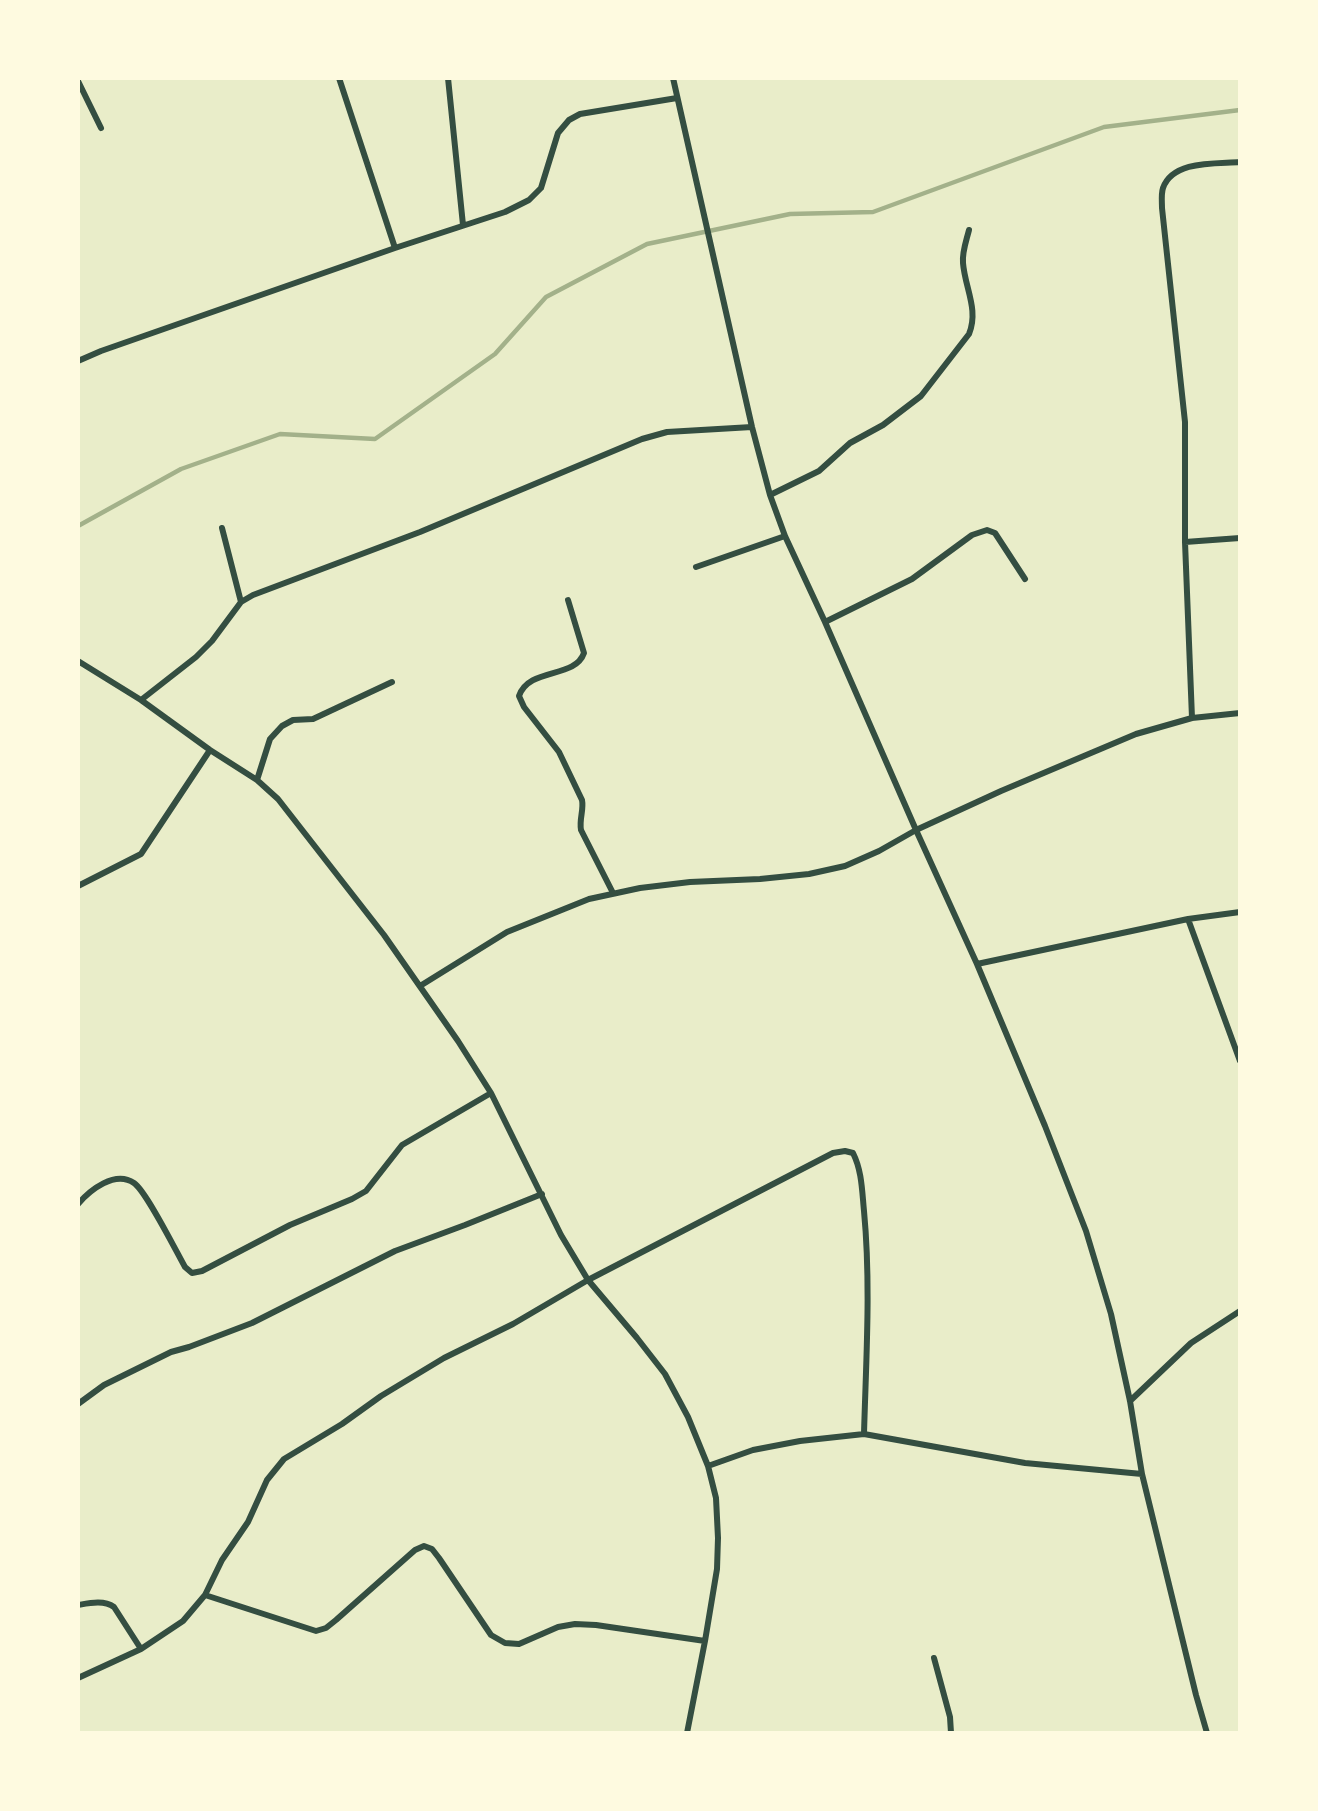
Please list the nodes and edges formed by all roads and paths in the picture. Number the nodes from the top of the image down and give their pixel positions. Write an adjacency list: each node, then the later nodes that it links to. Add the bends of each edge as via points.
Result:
1 (339, 78): 10 (street)
2 (448, 78): 8 (street)
3 (673, 78): 5 (street)
4 (78, 81): 6 (street)
5 (677, 98): 8 (street, via 580,114 569,120 558,133 541,188 529,200); 12 (street)
6 (101, 128)
7 (1240, 162): 17 (street, via 1187,167 1170,176 1163,189 1185,422)
8 (463, 225): 10 (street)
9 (969, 230): 13 (street, via 963,267 974,313 969,334 921,396 883,425 850,443 819,471)
10 (395, 248): 11 (street)
11 (78, 361)
12 (752, 427): 13 (street); 21 (street, via 667,432 642,439)
13 (770, 495): 15 (street)
14 (222, 528): 21 (street)
15 (785, 536): 18 (street); 22 (street)
16 (1240, 538): 17 (street)
17 (1185, 542): 27 (street)
18 (696, 567)
19 (1025, 579): 22 (street, via 995,533 987,530 972,535 912,579)
20 (568, 600): 32 (street, via 584,653 582,660 530,681 519,696 560,752 582,800 581,830)
21 (241, 602): 25 (street, via 196,657)
22 (825, 621): 30 (street)
23 (78, 661): 25 (street)
24 (392, 682): 29 (street, via 313,719 293,720 282,726 270,739)
25 (141, 700): 28 (street)
26 (1240, 713): 27 (street)
27 (1192, 718): 30 (street, via 1136,734)
28 (210, 750): 29 (street); 31 (street, via 141,854)
29 (257, 780): 36 (street, via 278,799)
30 (916, 830): 32 (street, via 845,866 809,874 690,882); 35 (street)
31 (78, 886)
32 (613, 893): 36 (street, via 507,932)
33 (1240, 912): 34 (street)
34 (1188, 919): 35 (street); 37 (street)
35 (977, 964): 43 (street, via 1086,1231 1111,1314)
36 (420, 986): 38 (street)
37 (1240, 1061)
38 (491, 1093): 39 (street); 40 (street, via 402,1145 366,1191 290,1224 202,1271 192,1273 185,1267 136,1183 124,1178 110,1181 92,1189)
39 (542, 1194): 41 (street); 44 (street, via 395,1251 252,1323 171,1352 104,1385)
40 (78, 1204)
41 (588, 1280): 45 (street, via 833,1153 853,1153 861,1176 867,1236); 46 (street, via 665,1374); 48 (street, via 422,1372 284,1459 267,1480 248,1522 222,1560)
42 (1240, 1311): 43 (street, via 1191,1343)
43 (1130, 1401): 47 (street)
44 (78, 1404)
45 (864, 1434): 46 (street, via 753,1450); 47 (street, via 1025,1463)
46 (708, 1466): 50 (street, via 716,1498 718,1538)
47 (1142, 1474): 56 (street)
48 (205, 1596): 50 (street, via 316,1630 326,1628 424,1546 439,1558 491,1635 506,1643 519,1644 575,1624); 51 (street, via 183,1621)
49 (78, 1605): 51 (street, via 109,1603)
50 (705, 1641): 54 (street)
51 (141, 1649): 53 (street)
52 (934, 1658): 55 (street)
53 (78, 1678)
54 (688, 1733)
55 (951, 1733)
56 (1207, 1733)

